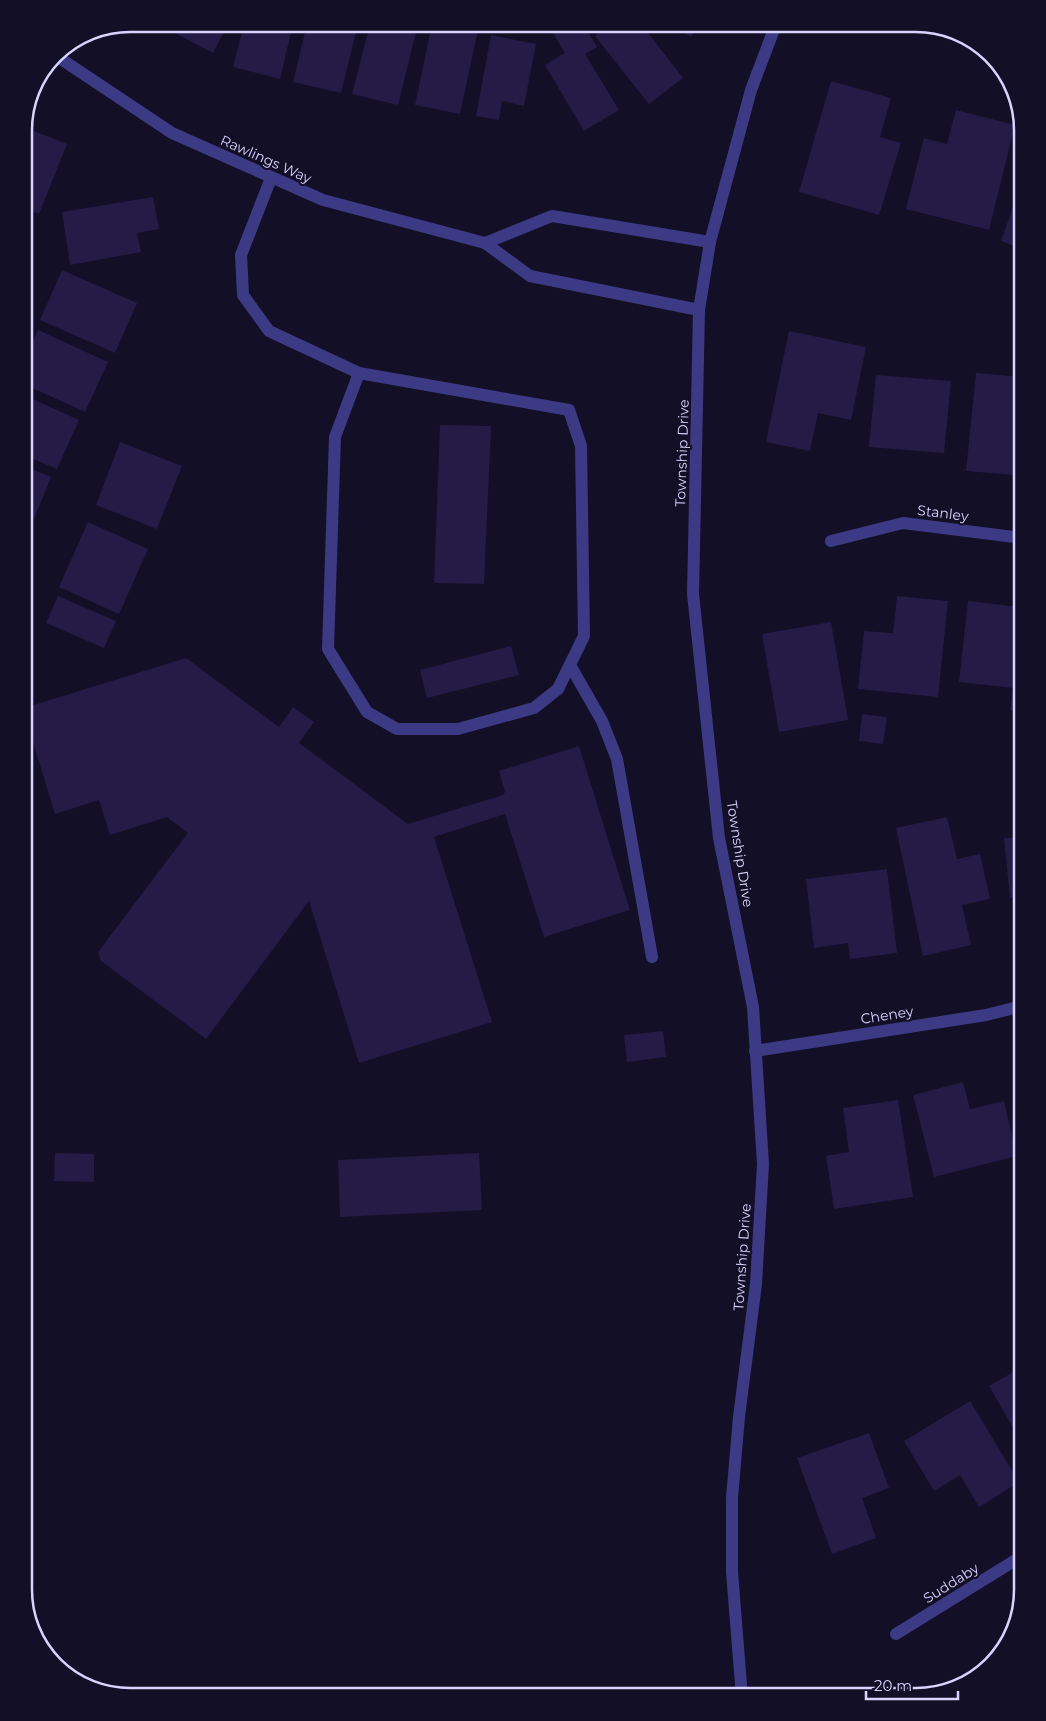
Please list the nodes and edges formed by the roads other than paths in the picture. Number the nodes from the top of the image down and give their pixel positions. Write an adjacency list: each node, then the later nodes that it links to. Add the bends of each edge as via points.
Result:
1 (772, 33): 4 (street, Township Drive, via 750,90)
2 (62, 60): 3 (street, Rawlings Way, via 172,133)
3 (271, 178): 5 (street, Rawlings Way, via 323,200); 7 (street, via 241,255 244,296 269,331)
4 (710, 242): 5 (street, via 552,216); 6 (street, Township Drive)
5 (486, 243): 6 (street, Rawlings Way, via 530,276)
6 (699, 310): 13 (street, Township Drive, via 693,594 719,838 753,1007)
7 (359, 373): 10 (street, via 568,410 581,446 584,636); 10 (street, via 335,437 328,649 367,712 398,729 458,729 534,708 558,689)
8 (1014, 537): 9 (street, Stanley, via 903,523)
9 (831, 541)
10 (570, 665): 11 (street, via 602,721 616,759)
11 (652, 957)
12 (1014, 1008): 13 (street, Cheney)
13 (755, 1052): 16 (street, Township Drive, via 763,1164 756,1284 732,1498 732,1572)
14 (1014, 1561): 15 (street, Suddaby)
15 (896, 1634)
16 (741, 1688)

